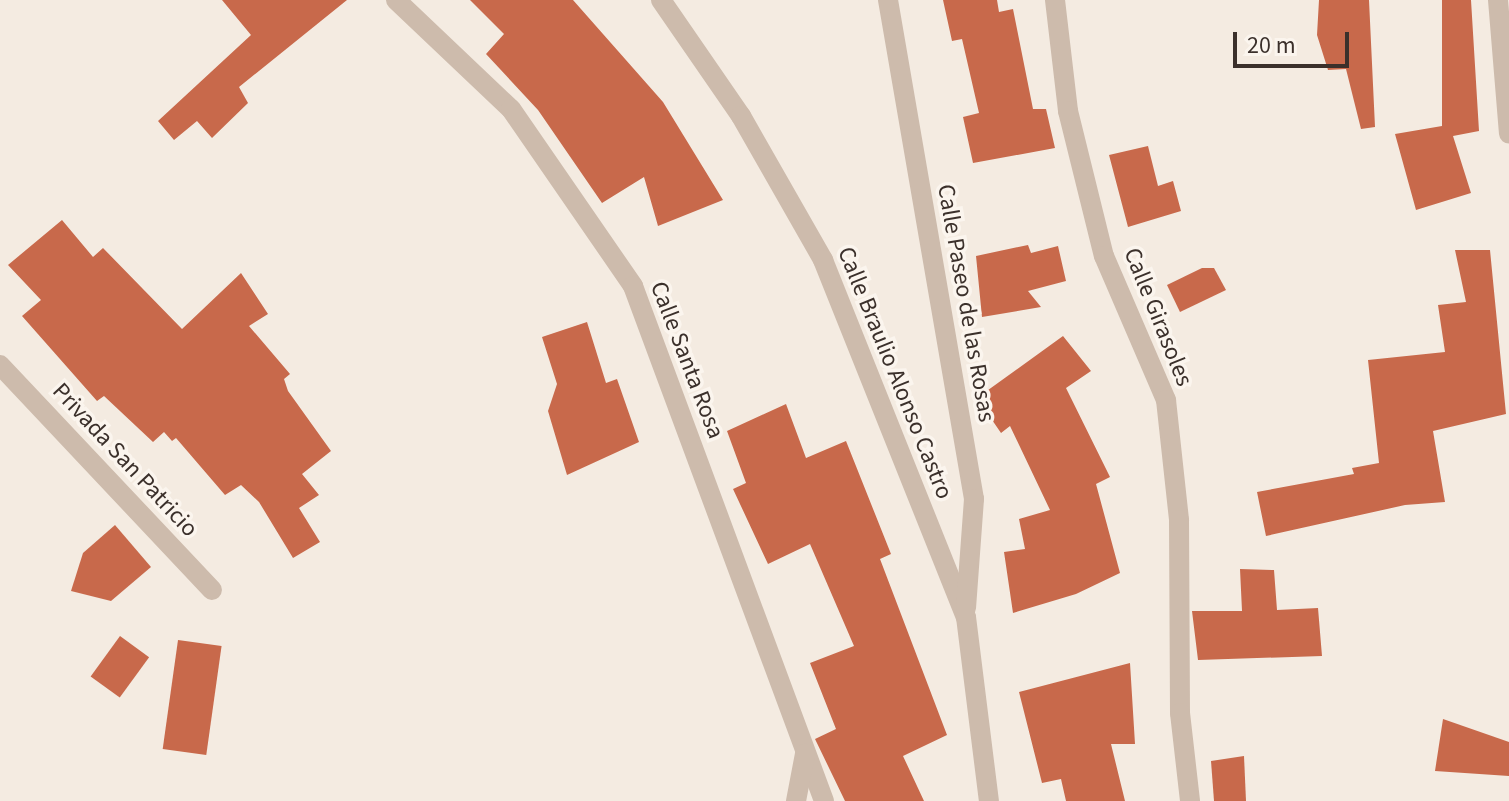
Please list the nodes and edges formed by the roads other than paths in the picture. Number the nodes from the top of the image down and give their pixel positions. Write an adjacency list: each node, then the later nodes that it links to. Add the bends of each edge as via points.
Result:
1 (396, 0): 10 (street, Calle Santa Rosa, via 511,109 633,286)
2 (661, 0): 9 (street, Calle Braulio Alonso Castro, via 741,116 823,260)
3 (888, 0): 9 (street, Calle Paseo de las Rosas, via 974,499)
4 (1055, 0): 14 (street, Calle Girasoles, via 1068,111 1104,256 1166,400 1179,520 1180,713)
5 (1498, 0): 6 (street)
6 (1509, 134)
7 (0, 365): 8 (street, Privada San Patricio)
8 (212, 590)
9 (966, 617): 13 (street, Calle Braulio Alonso Castro)
10 (805, 754): 11 (street); 12 (street, Calle Santa Rosa)
11 (796, 801)
12 (824, 801)
13 (989, 801)
14 (1190, 801)

